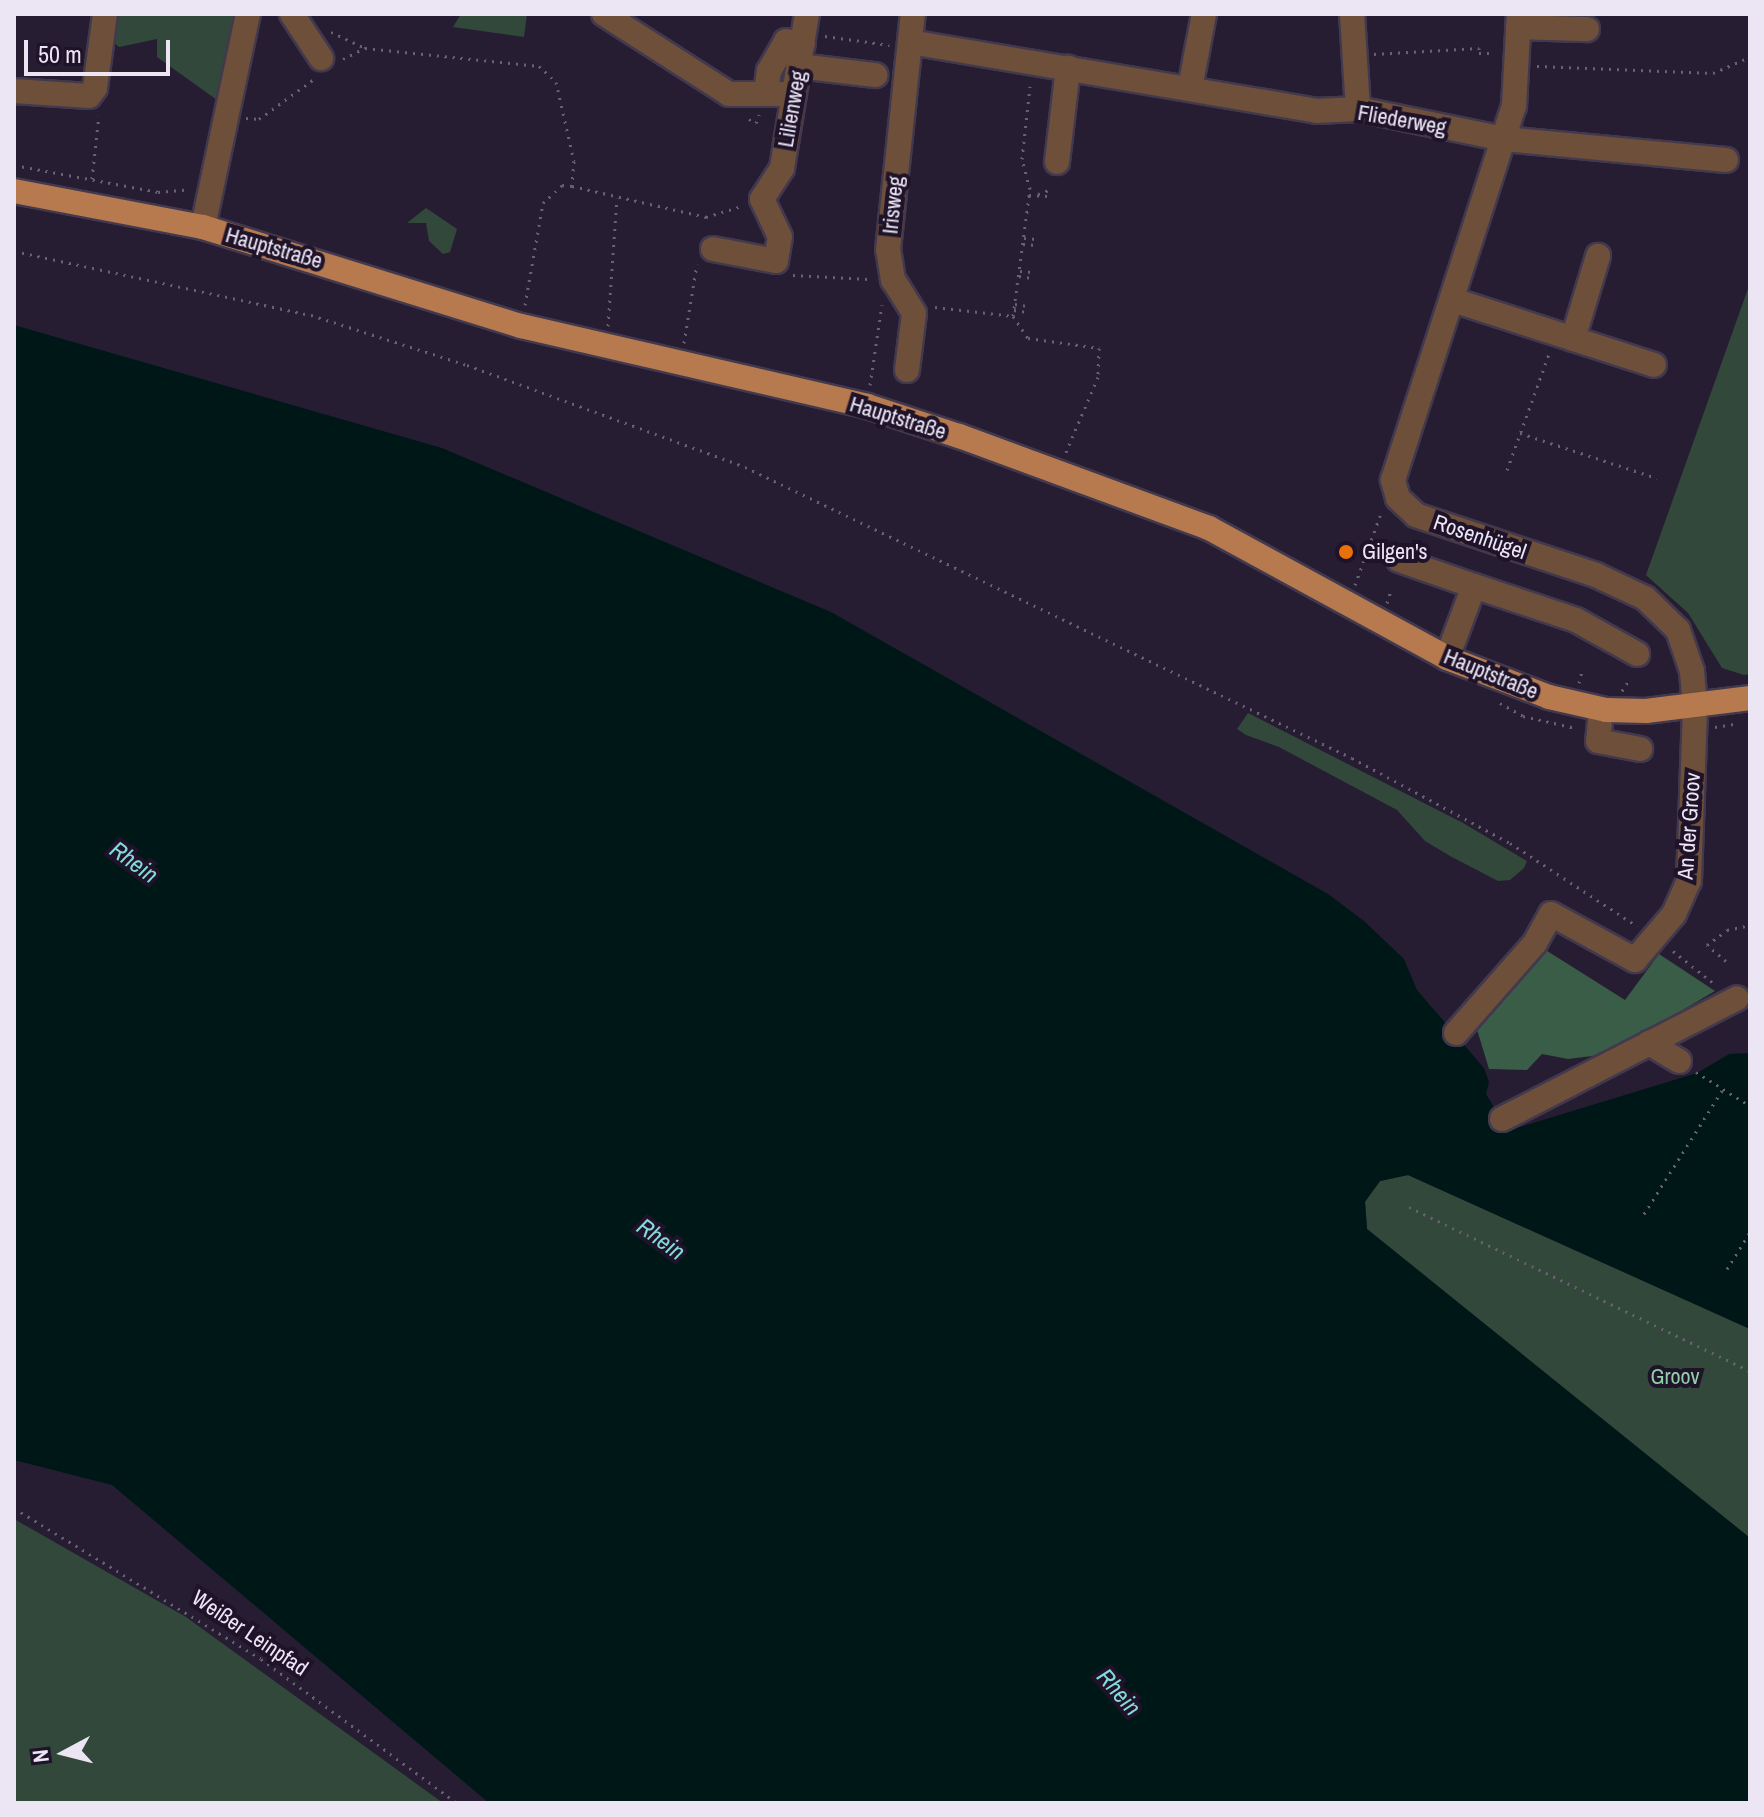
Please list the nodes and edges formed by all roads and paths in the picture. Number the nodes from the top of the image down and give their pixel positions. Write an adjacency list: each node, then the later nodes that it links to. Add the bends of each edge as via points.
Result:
1 (105, 14): 25 (street)
2 (248, 14): 31 (street)
3 (292, 14): 22 (street)
4 (604, 14): 28 (street, via 729,94)
5 (913, 14): 14 (street, Irisweg)
6 (1204, 14): 26 (street)
7 (1352, 14): 18 (street)
8 (1518, 21): 10 (street); 20 (street)
9 (326, 28): 15 (path)
10 (1587, 29)
11 (804, 39): 14 (path); 24 (street); 28 (street, via 786,41 769,71); 29 (street, Lilienweg)
12 (1476, 39): 16 (path)
13 (1426, 42): 17 (path)
14 (910, 45): 21 (street, Fliederweg); 54 (street, Irisweg, via 888,250)
15 (365, 48): 22 (path); 36 (path, via 539,66 556,82 574,161)
16 (1477, 48): 17 (path); 20 (path, via 1479,53)
17 (1427, 51): 18 (path)
18 (1354, 55): 30 (street)
19 (1750, 57): 20 (path, via 1713,73)
20 (1517, 59): 32 (street)
21 (1033, 62): 23 (street, Fliederweg); 39 (path, via 1022,159)
22 (325, 66): 31 (path, via 259,119)
23 (1068, 68): 26 (street, Fliederweg); 34 (street)
24 (875, 75)
25 (95, 88): 27 (street, via 78,99); 35 (path, via 100,120)
26 (1190, 88): 30 (street, Fliederweg, via 1316,111)
27 (14, 91)
28 (766, 94): 29 (street)
29 (793, 94): 41 (street, Lilienweg, via 782,168)
30 (1358, 109): 32 (street, Fliederweg)
31 (228, 117): 43 (street)
32 (1504, 139): 33 (street, Fliederweg); 55 (street)
33 (1726, 160)
34 (1057, 162)
35 (92, 179)
36 (572, 186): 40 (path); 62 (path, via 562,185 543,203)
37 (14, 191): 43 (main road, Hauptstraße)
38 (1049, 193): 39 (path)
39 (1032, 195): 44 (path)
40 (617, 198): 42 (path); 64 (path)
41 (762, 199): 42 (path); 51 (street, via 780,237)
42 (706, 217): 48 (path)
43 (203, 227): 62 (main road, Hauptstraße)
44 (1024, 237): 45 (path); 46 (path)
45 (1036, 239)
46 (1023, 244): 47 (path); 52 (path)
47 (1036, 245)
48 (704, 248): 51 (street); 65 (path)
49 (14, 251): 90 (path, via 311,315 467,365 745,467 1352,758 1510,843)
50 (1598, 256): 63 (street)
51 (776, 261): 54 (path, via 788,274)
52 (1019, 274): 53 (path); 56 (path)
53 (1032, 275)
54 (893, 280): 67 (street, via 914,313); 68 (path, via 882,302)
55 (1453, 300): 63 (street); 73 (street)
56 (1015, 304): 58 (path); 59 (path)
57 (924, 305): 61 (path)
58 (1027, 306)
59 (1014, 310): 60 (path); 61 (path)
60 (1026, 312)
61 (1013, 316): 70 (path, via 1028,338 1099,348 1098,377)
62 (521, 326): 64 (main road, Hauptstraße)
63 (1564, 336): 66 (street); 69 (path)
64 (606, 347): 65 (main road, Hauptstraße)
65 (680, 364): 70 (main road, Hauptstraße, via 867,406)
66 (1654, 365)
67 (907, 370)
68 (869, 393)
69 (1520, 433): 71 (path); 72 (path)
70 (1059, 469): 80 (main road, Hauptstraße, via 1209,528)
71 (1507, 470)
72 (1657, 478)
73 (1393, 480): 76 (path); 85 (street, Rosenhügel, via 1398,498 1416,515 1596,575 1645,598 1686,644)
74 (1399, 560): 75 (street)
75 (1474, 586): 79 (street, via 1576,620); 80 (street)
76 (1354, 588)
77 (1391, 591): 78 (path)
78 (1386, 606)
79 (1637, 654)
80 (1447, 658): 86 (main road, Hauptstraße)
81 (1630, 678): 82 (path, via 1624,681)
82 (1622, 694)
83 (1492, 697): 86 (path, via 1523,716)
84 (1750, 698): 85 (main road, Hauptstraße)
85 (1695, 718): 86 (main road, Hauptstraße); 87 (path); 90 (street, An der Groov, via 1689,881)
86 (1600, 720): 88 (street, via 1598,741 1605,747)
87 (1737, 723)
88 (1640, 749)
89 (1750, 925): 91 (path, via 1727,930 1707,945)
90 (1655, 937): 92 (path); 94 (street, via 1635,960 1551,914 1535,943)
91 (1726, 961)
92 (1707, 980)
93 (1737, 998): 95 (street)
94 (1456, 1033)
95 (1649, 1043): 96 (street); 99 (street)
96 (1679, 1061): 97 (path)
97 (1723, 1089): 98 (path); 101 (path)
98 (1750, 1106)
99 (1502, 1119)
100 (1409, 1207): 104 (path)
101 (1644, 1214)
102 (1750, 1232): 103 (path)
103 (1727, 1269)
104 (1750, 1371)
105 (14, 1508): 106 (path, Weißer Leinpfad, via 261,1659)
106 (457, 1803)

